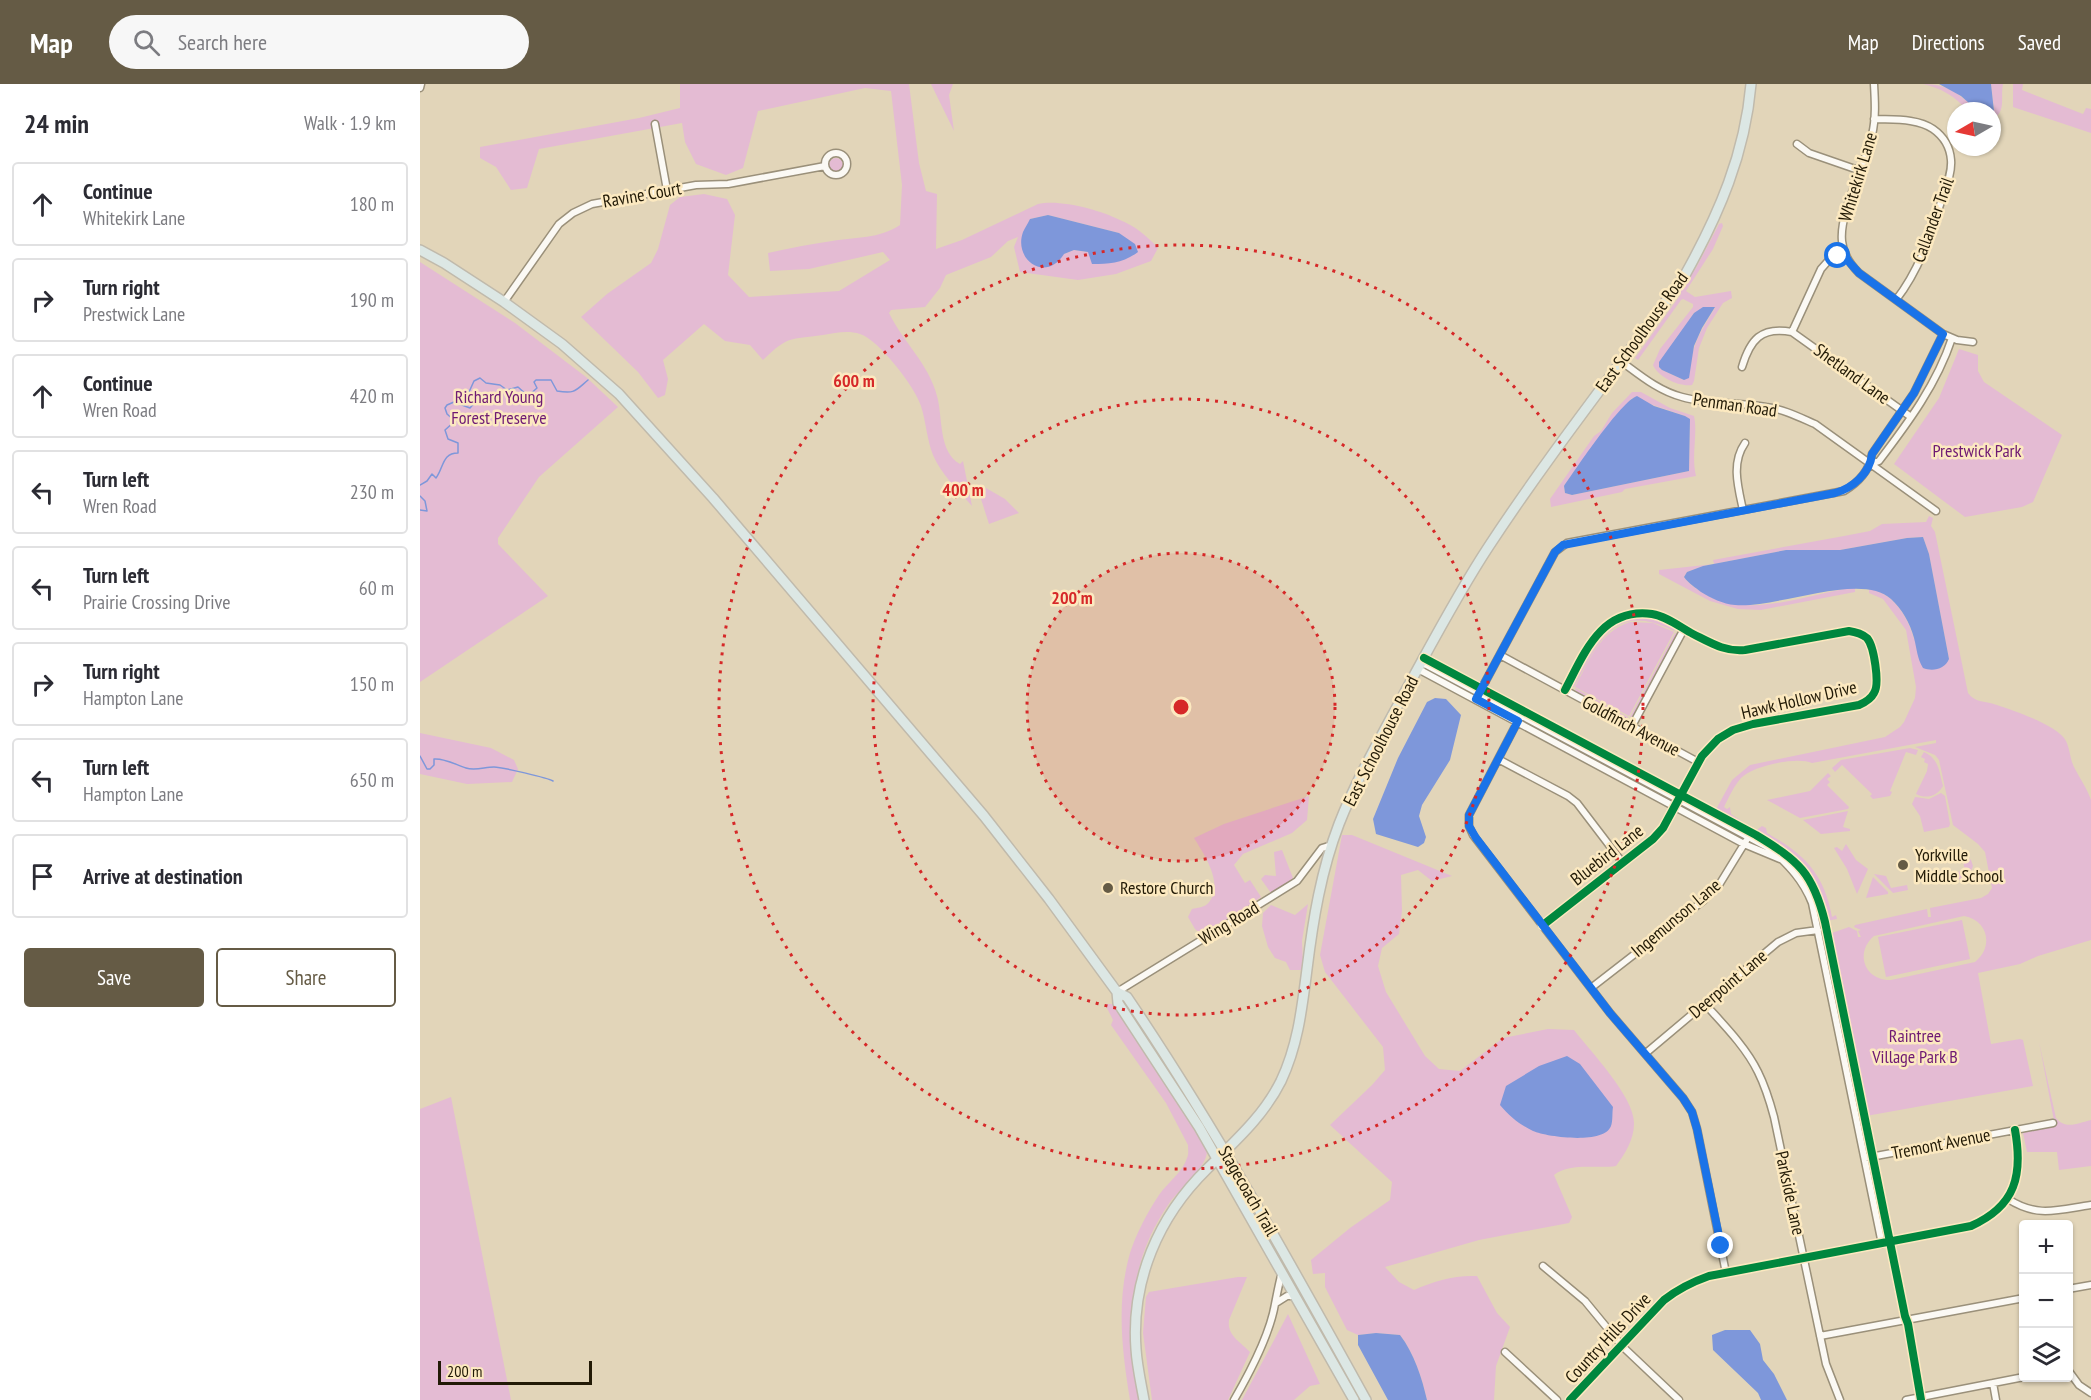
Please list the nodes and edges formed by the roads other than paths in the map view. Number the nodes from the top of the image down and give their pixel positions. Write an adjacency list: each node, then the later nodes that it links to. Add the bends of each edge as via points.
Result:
1 (1751, 84): 17 (main road, East Schoolhouse Road, via 1737,163 1716,217 1696,256)
2 (1874, 84): 3 (street, Whitekirk Lane)
3 (1874, 119): 7 (street, Whitekirk Lane); 11 (street, Callander Trail, via 1930,127 1943,138 1951,156 1948,179 1923,255)
4 (655, 124): 8 (street)
5 (1797, 144): 7 (street, via 1809,153)
6 (825, 166): 8 (street, Ravine Court, via 728,184)
7 (1861, 171): 10 (street, Whitekirk Lane, via 1842,226)
8 (667, 190): 12 (street, Ravine Court, via 592,204 565,218)
9 (420, 250): 12 (main road, Stagecoach Trail)
10 (1844, 254): 11 (street, via 1859,273); 13 (street, via 1821,268)
11 (1896, 300): 14 (street)
12 (504, 302): 41 (main road, Stagecoach Trail, via 562,344 609,385 667,446 984,816)
13 (1792, 332): 18 (street, via 1774,330 1760,336); 19 (street, Shetland Lane)
14 (1943, 334): 15 (street); 19 (street)
15 (1952, 338): 16 (street); 20 (street, via 1936,376)
16 (1973, 342)
17 (1622, 362): 22 (street, Penman Road, via 1657,387 1680,397 1768,407 1793,414 1815,424); 27 (main road, East Schoolhouse Road, via 1507,519)
18 (1742, 367)
19 (1903, 410): 20 (street, Shetland Lane); 22 (street, via 1872,454)
20 (1911, 417): 22 (street, via 1880,461)
21 (1745, 443): 23 (street, via 1736,460)
22 (1871, 464): 23 (street, via 1844,491); 24 (street, Penman Road)
23 (1743, 510): 26 (street, via 1563,545 1555,552)
24 (1936, 511)
25 (1684, 629): 28 (street, Hawk Hollow Drive, via 1653,614 1618,618 1593,639); 31 (street); 33 (street, Hawk Hollow Drive, via 1732,650 1850,631 1871,644 1877,682 1874,694 1860,705 1733,730)
26 (1500, 655): 28 (street, Goldfinch Avenue); 29 (street)
27 (1419, 665): 29 (street); 36 (main road, East Schoolhouse Road, via 1353,790)
28 (1565, 690): 31 (street, Goldfinch Avenue)
29 (1478, 695): 30 (street)
30 (1520, 718): 32 (street); 34 (street)
31 (1632, 726): 33 (street, Goldfinch Avenue)
32 (1498, 759): 37 (street, via 1577,803); 38 (street, via 1469,815 1469,826)
33 (1698, 762): 34 (street, Hawk Hollow Drive)
34 (1677, 803): 35 (street); 37 (street, Bluebird Lane, via 1653,839)
35 (1746, 841): 39 (street, via 1795,872 1805,886); 40 (street, Ingemunson Lane, via 1732,867 1703,901)
36 (1332, 845): 41 (street, Wing Road, via 1322,848 1297,881); 46 (main road, East Schoolhouse Road, via 1314,918 1293,1051 1272,1098)
37 (1623, 862): 38 (street, Bluebird Lane)
38 (1543, 925): 40 (street)
39 (1818, 930): 42 (street, Deerpoint Lane, via 1796,933 1778,942); 47 (street)
40 (1591, 988): 43 (street)
41 (1117, 992): 46 (main road, Stagecoach Trail, via 1127,997); 48 (main road, Stagecoach Trail, via 1118,1003)
42 (1705, 1004): 43 (street, Deerpoint Lane); 52 (street, Parkside Lane, via 1758,1070 1768,1095)
43 (1646, 1053): 55 (street, via 1692,1112)
44 (2053, 1123): 45 (street, Tremont Avenue)
45 (2016, 1130): 47 (street, Tremont Avenue); 49 (street, Country Hills Drive, via 2018,1171)
46 (1226, 1151): 48 (main road, East Schoolhouse Road); 71 (main road, Stagecoach Trail)
47 (1865, 1158): 51 (street)
48 (1218, 1159): 54 (main road, Stagecoach Trail); 68 (main road, East Schoolhouse Road, via 1177,1202 1152,1249 1141,1282 1136,1337)
49 (2008, 1199): 50 (street, via 2035,1211); 51 (street, Country Hills Drive, via 1985,1221 1971,1226)
50 (2091, 1205)
51 (1882, 1244): 52 (street, Country Hills Drive)
52 (1804, 1259): 55 (street, Country Hills Drive); 61 (street, Parkside Lane)
53 (1543, 1266): 62 (street, via 1594,1310)
54 (1282, 1272): 58 (main road, Stagecoach Trail); 60 (street)
55 (1726, 1273): 62 (street, Country Hills Drive, via 1678,1289)
56 (2091, 1285): 57 (street)
57 (2073, 1288)
58 (1295, 1296): 60 (street); 70 (main road, Stagecoach Trail)
59 (2019, 1299): 61 (street)
60 (1276, 1303): 69 (street, via 1258,1353)
61 (1820, 1336): 75 (street, Parkside Lane)
62 (1622, 1346): 73 (street, Country Hills Drive); 74 (street)
63 (1505, 1352): 72 (street)
64 (2073, 1377): 67 (street)
65 (2019, 1378): 66 (street)
66 (1993, 1383): 76 (street); 77 (street)
67 (2091, 1393)
68 (1144, 1400)
69 (1234, 1400)
70 (1353, 1400)
71 (1366, 1400)
72 (1557, 1400)
73 (1570, 1400)
74 (1679, 1400)
75 (1840, 1400)
76 (1906, 1400)
77 (1996, 1400)

